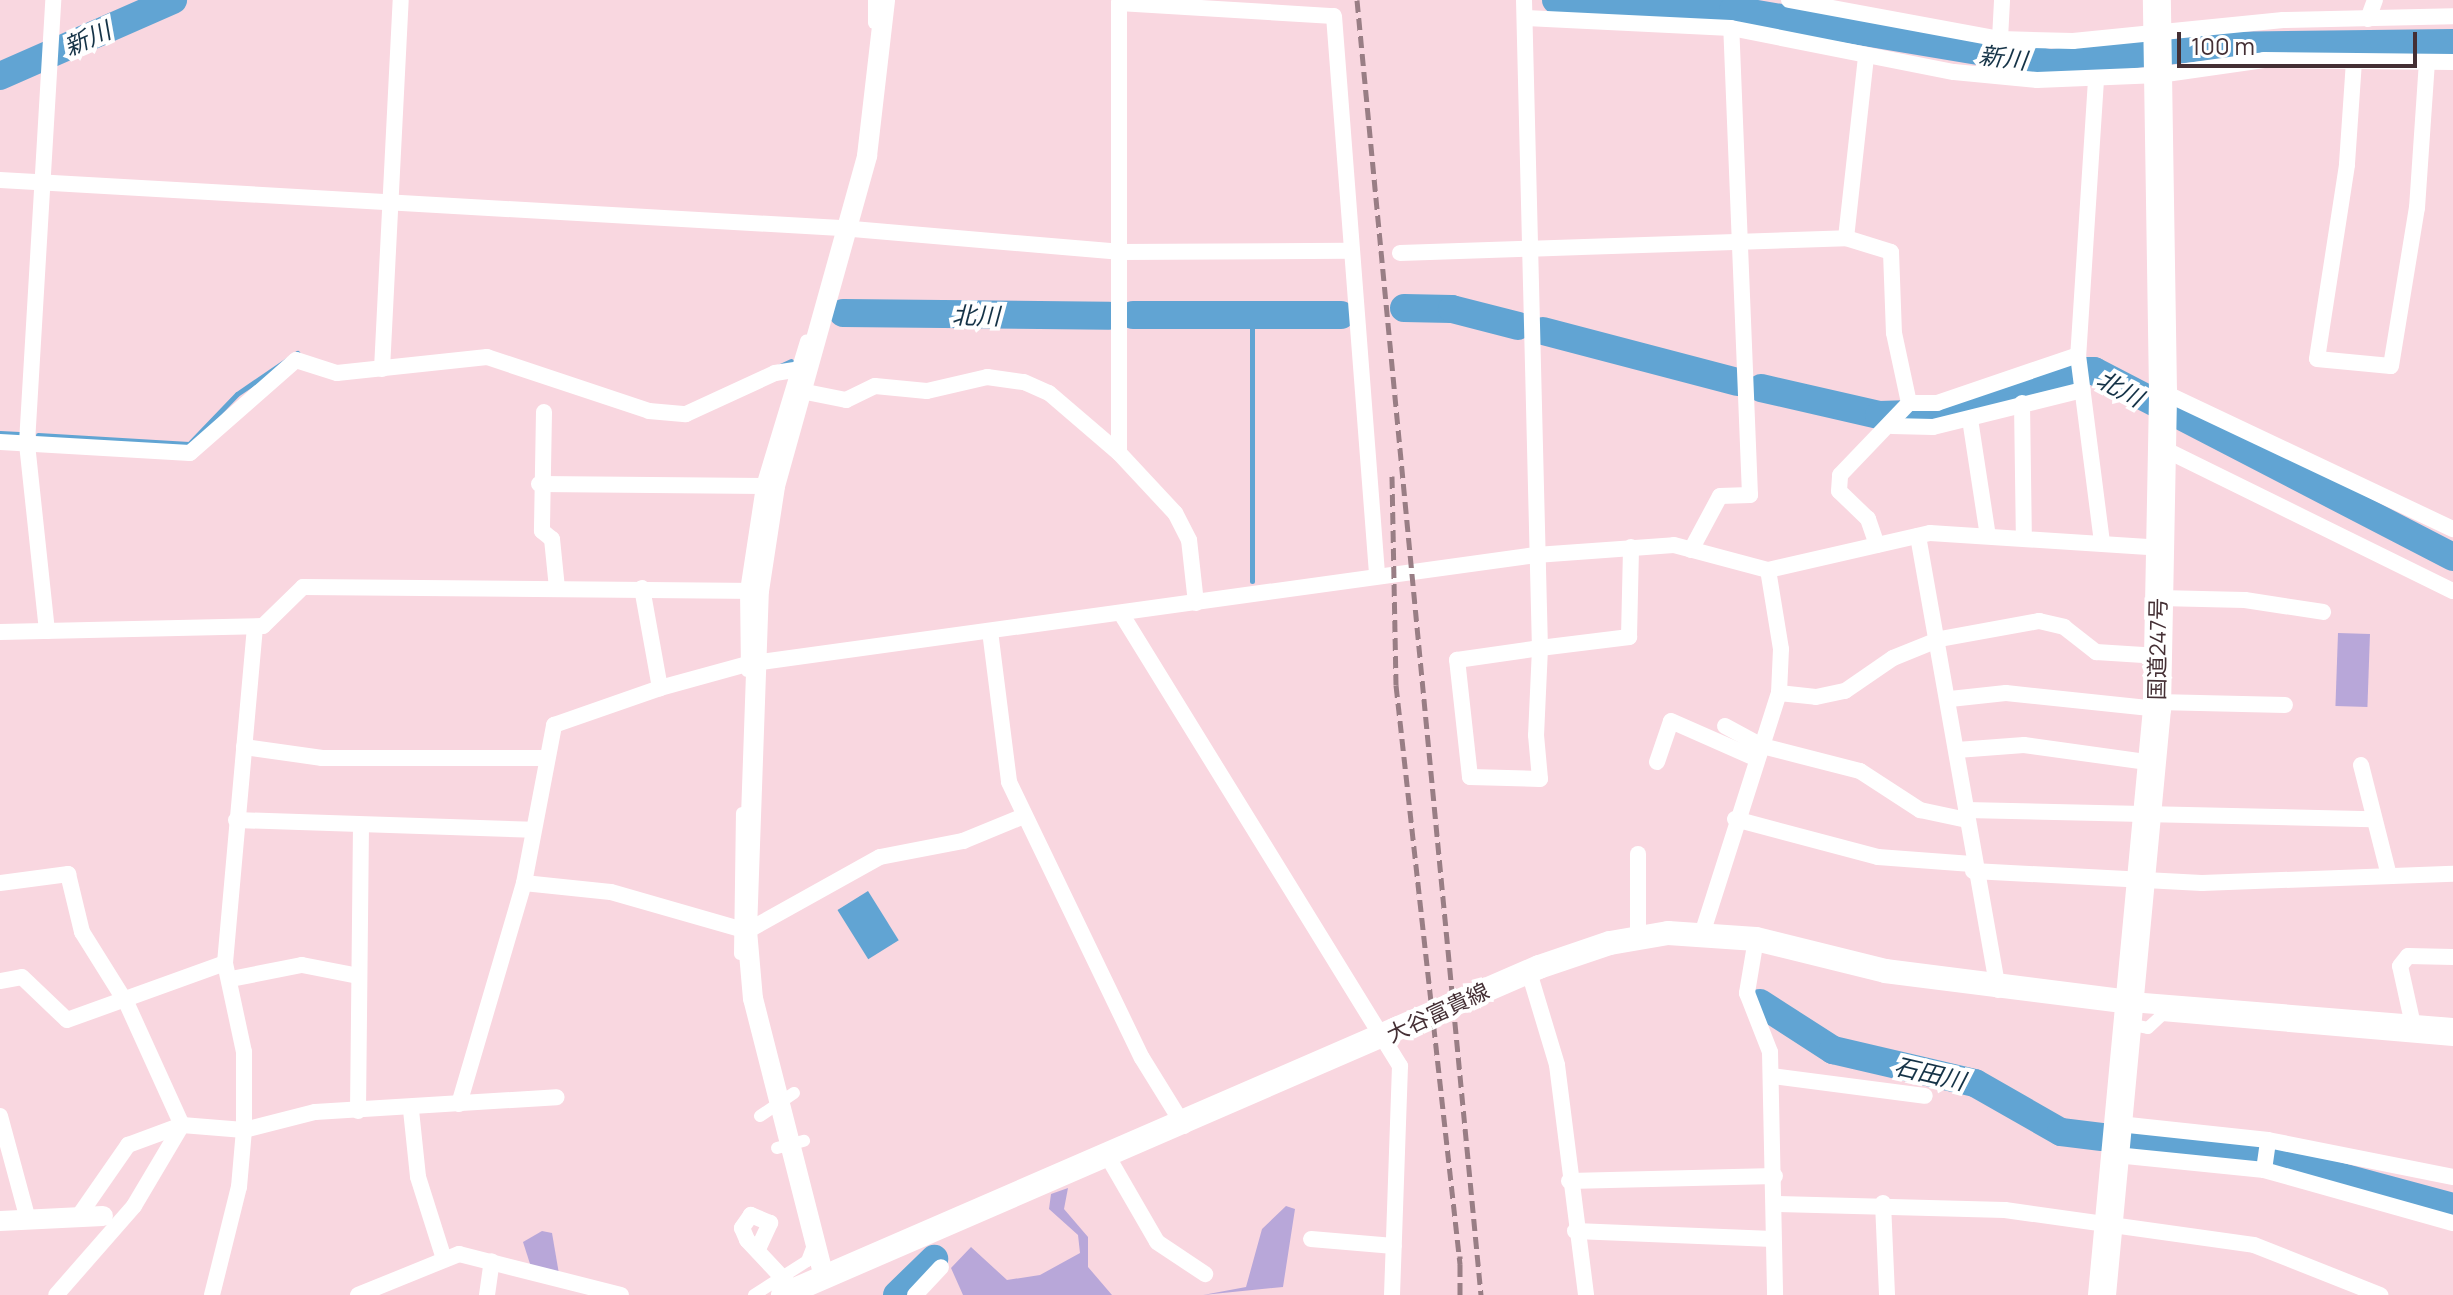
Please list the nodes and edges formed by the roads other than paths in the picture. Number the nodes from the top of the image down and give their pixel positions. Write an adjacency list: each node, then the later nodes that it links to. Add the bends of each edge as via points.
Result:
1 (53, 0): 23 (street)
2 (401, 0): 24 (street)
3 (874, 0): 25 (street, via 873,63)
4 (885, 0): 25 (street, via 883,63)
5 (1524, 0): 11 (street)
6 (1789, 0): 15 (street)
7 (2002, 0): 15 (street)
8 (2157, 0): 14 (highway, 国道247号)
9 (2375, 0): 12 (street)
10 (2453, 16): 12 (street)
11 (1526, 18): 13 (street); 28 (street)
12 (2368, 19): 14 (street)
13 (1731, 28): 16 (street); 27 (street)
14 (2157, 29): 15 (street, via 2073,41); 20 (highway, 国道247号)
15 (2000, 39)
16 (1866, 57): 21 (street, via 2037,80); 26 (street)
17 (2354, 61): 18 (street); 18 (street, via 2347,165 2317,359 2391,366 2417,208); 20 (street, via 2264,60)
18 (2427, 62): 19 (street)
19 (2453, 62)
20 (2159, 75): 21 (street); 37 (highway, 国道247号)
21 (2096, 80): 32 (street)
22 (0, 180): 23 (street)
23 (43, 182): 24 (street); 45 (street)
24 (390, 202): 25 (street); 34 (street)
25 (844, 228): 30 (street); 33 (street)
26 (1846, 238): 27 (street); 38 (street, via 1891,252 1894,333)
27 (1744, 240): 28 (street); 57 (street, via 1750,495 1720,496)
28 (1531, 247): 31 (street); 58 (street)
29 (1348, 251): 30 (street); 30 (street, via 1334,16 1119,3); 60 (street)
30 (1119, 252): 46 (street)
31 (1400, 253)
32 (2078, 355): 35 (street); 38 (street, via 1937,403)
33 (803, 367): 34 (street, via 686,414 649,411 487,357); 36 (street); 48 (street)
34 (382, 369): 45 (street, via 337,373 296,360 190,453)
35 (2083, 390): 39 (street); 53 (street)
36 (801, 391): 46 (street, via 846,400 875,386 927,391 987,377 1024,382 1049,393); 48 (street)
37 (2163, 392): 43 (highway, 国道247号); 49 (street)
38 (1909, 403): 42 (street)
39 (2022, 403): 41 (street); 52 (street)
40 (544, 412): 47 (street)
41 (1970, 419): 42 (street); 51 (street)
42 (1892, 426): 54 (street, via 1840,475 1839,491 1868,519)
43 (2162, 441): 56 (highway, 国道247号); 64 (street)
44 (0, 442): 45 (street)
45 (27, 443): 70 (street)
46 (1119, 453): 66 (street, via 1182,527)
47 (539, 484): 48 (street); 61 (street)
48 (769, 486): 63 (street)
49 (2453, 529)
50 (1918, 536): 51 (street); 54 (street); 73 (street)
51 (1988, 536): 52 (street)
52 (2024, 538): 53 (street)
53 (2102, 542): 56 (street)
54 (1877, 545): 59 (street)
55 (1631, 547): 57 (street); 58 (street); 74 (street, via 1629,637)
56 (2160, 548): 65 (highway, 国道247号)
57 (1691, 550): 59 (street)
58 (1536, 555): 60 (street); 74 (street)
59 (1768, 570): 78 (street, via 1781,649)
60 (1377, 573): 66 (street)
61 (557, 588): 62 (street); 69 (street, via 303,587)
62 (642, 588): 63 (street); 77 (street)
63 (752, 591): 76 (street)
64 (2453, 591)
65 (2159, 598): 67 (street); 75 (highway, 国道247号)
66 (1196, 603): 68 (street)
67 (2323, 612)
68 (1122, 615): 71 (street); 120 (street)
69 (255, 627): 70 (street); 83 (street)
70 (47, 631): 72 (street)
71 (990, 631): 76 (street); 92 (street, via 1001,745)
72 (0, 632)
73 (1940, 639): 75 (street, via 2039,621 2064,627 2096,652); 78 (street, via 1893,658 1845,691); 79 (street)
74 (1540, 648): 74 (street, via 1457,660 1470,777 1540,779)
75 (2159, 656): 81 (highway, 国道247号)
76 (753, 664): 77 (street); 105 (street)
77 (660, 688): 86 (street, via 554,725)
78 (1779, 693): 85 (street)
79 (1950, 699): 81 (street, via 2006,693); 84 (street)
80 (2285, 705): 81 (street)
81 (2157, 706): 88 (highway, 国道247号)
82 (1725, 726): 85 (street)
83 (244, 747): 86 (street, via 322,758); 95 (street)
84 (1957, 750): 88 (street, via 2024,745); 90 (street)
85 (1759, 753): 87 (street, via 1671,721); 90 (street, via 1860,771 1920,810); 93 (street)
86 (546, 758): 97 (street)
87 (1657, 762)
88 (2153, 763): 91 (highway, 国道247号)
89 (2361, 765): 94 (street)
90 (1966, 815): 91 (street); 99 (street)
91 (2151, 815): 94 (street); 102 (highway, 国道247号)
92 (1024, 816): 105 (street, via 963,841 880,857); 133 (street, via 1142,1058)
93 (1735, 819): 99 (street, via 1878,857); 106 (street)
94 (2372, 819): 100 (street)
95 (236, 820): 96 (street); 110 (street)
96 (361, 829): 97 (street); 112 (street)
97 (532, 830): 104 (street)
98 (1638, 854): 107 (street)
99 (1972, 867): 102 (street); 114 (street)
100 (2388, 872): 101 (street); 102 (street, via 2253,882)
101 (2453, 874)
102 (2145, 878): 117 (highway, 国道247号)
103 (0, 883): 116 (street, via 68,874 82,932)
104 (524, 883): 105 (street, via 611,892); 126 (street)
105 (741, 930): 161 (street, via 812,1244)
106 (1702, 934): 107 (main road, 大谷富貴線); 108 (main road, 大谷富貴線)
107 (1638, 938): 111 (main road, 大谷富貴線)
108 (1756, 939): 114 (main road, 大谷富貴線); 122 (street, via 1747,993)
109 (2453, 957): 118 (street, via 2408,956 2400,966)
110 (228, 971): 112 (street, via 302,965); 116 (street); 134 (street, via 244,1052)
111 (1529, 972): 120 (main road, 大谷富貴線); 143 (street, via 1557,1065)
112 (358, 976): 128 (street)
113 (0, 981): 116 (street, via 22,977 67,1020)
114 (1998, 990): 117 (main road, 大谷富貴線)
115 (2164, 1003): 117 (street); 118 (street); 121 (street)
116 (127, 1004): 132 (street)
117 (2126, 1016): 131 (highway, 国道247号)
118 (2413, 1025): 119 (street)
119 (2453, 1028)
120 (1388, 1037): 133 (main road, 大谷富貴線); 155 (street, via 1400,1066)
121 (2453, 1040)
122 (1772, 1076): 124 (street); 141 (street)
123 (794, 1093): 130 (street)
124 (1925, 1096)
125 (557, 1097): 126 (street)
126 (459, 1104): 127 (street)
127 (411, 1110): 128 (street); 157 (street, via 418,1177)
128 (358, 1111): 134 (street, via 315,1112)
129 (0, 1116): 148 (street)
130 (760, 1116)
131 (2119, 1124): 135 (street); 138 (highway, 国道247号)
132 (182, 1125): 134 (street); 147 (street, via 128,1145); 162 (street, via 134,1206)
133 (1184, 1126): 139 (main road, 大谷富貴線)
134 (244, 1130): 163 (street, via 239,1187)
135 (2268, 1140): 140 (street); 142 (street)
136 (804, 1141): 137 (street)
137 (777, 1148)
138 (2116, 1155): 140 (street); 151 (highway, 国道247号)
139 (1108, 1157): 160 (street, via 1157,1242); 161 (main road, 大谷富貴線)
140 (2264, 1170): 150 (street)
141 (1775, 1176): 143 (street); 145 (street)
142 (2453, 1177)
143 (1569, 1181): 152 (street)
144 (1883, 1203): 145 (street); 151 (street); 172 (street)
145 (1774, 1204): 154 (street)
146 (103, 1216): 147 (street)
147 (78, 1217): 148 (street)
148 (28, 1220): 149 (street)
149 (0, 1221)
150 (2453, 1223)
151 (2109, 1227): 173 (highway, 国道247号); 174 (street, via 2254,1245)
152 (1575, 1231): 154 (street); 170 (street)
153 (1311, 1239): 155 (street)
154 (1773, 1239): 171 (street)
155 (1394, 1246): 169 (street)
156 (758, 1249): 161 (street)
157 (443, 1256): 158 (street); 164 (street)
158 (492, 1261): 165 (street); 166 (street)
159 (941, 1267): 168 (street)
160 (1205, 1274)
161 (802, 1283): 167 (street)
162 (56, 1295)
163 (212, 1295)
164 (358, 1295)
165 (487, 1295)
166 (621, 1295)
167 (754, 1295)
168 (915, 1295)
169 (1392, 1295)
170 (1586, 1295)
171 (1775, 1295)
172 (1887, 1295)
173 (2102, 1295)
174 (2380, 1295)

